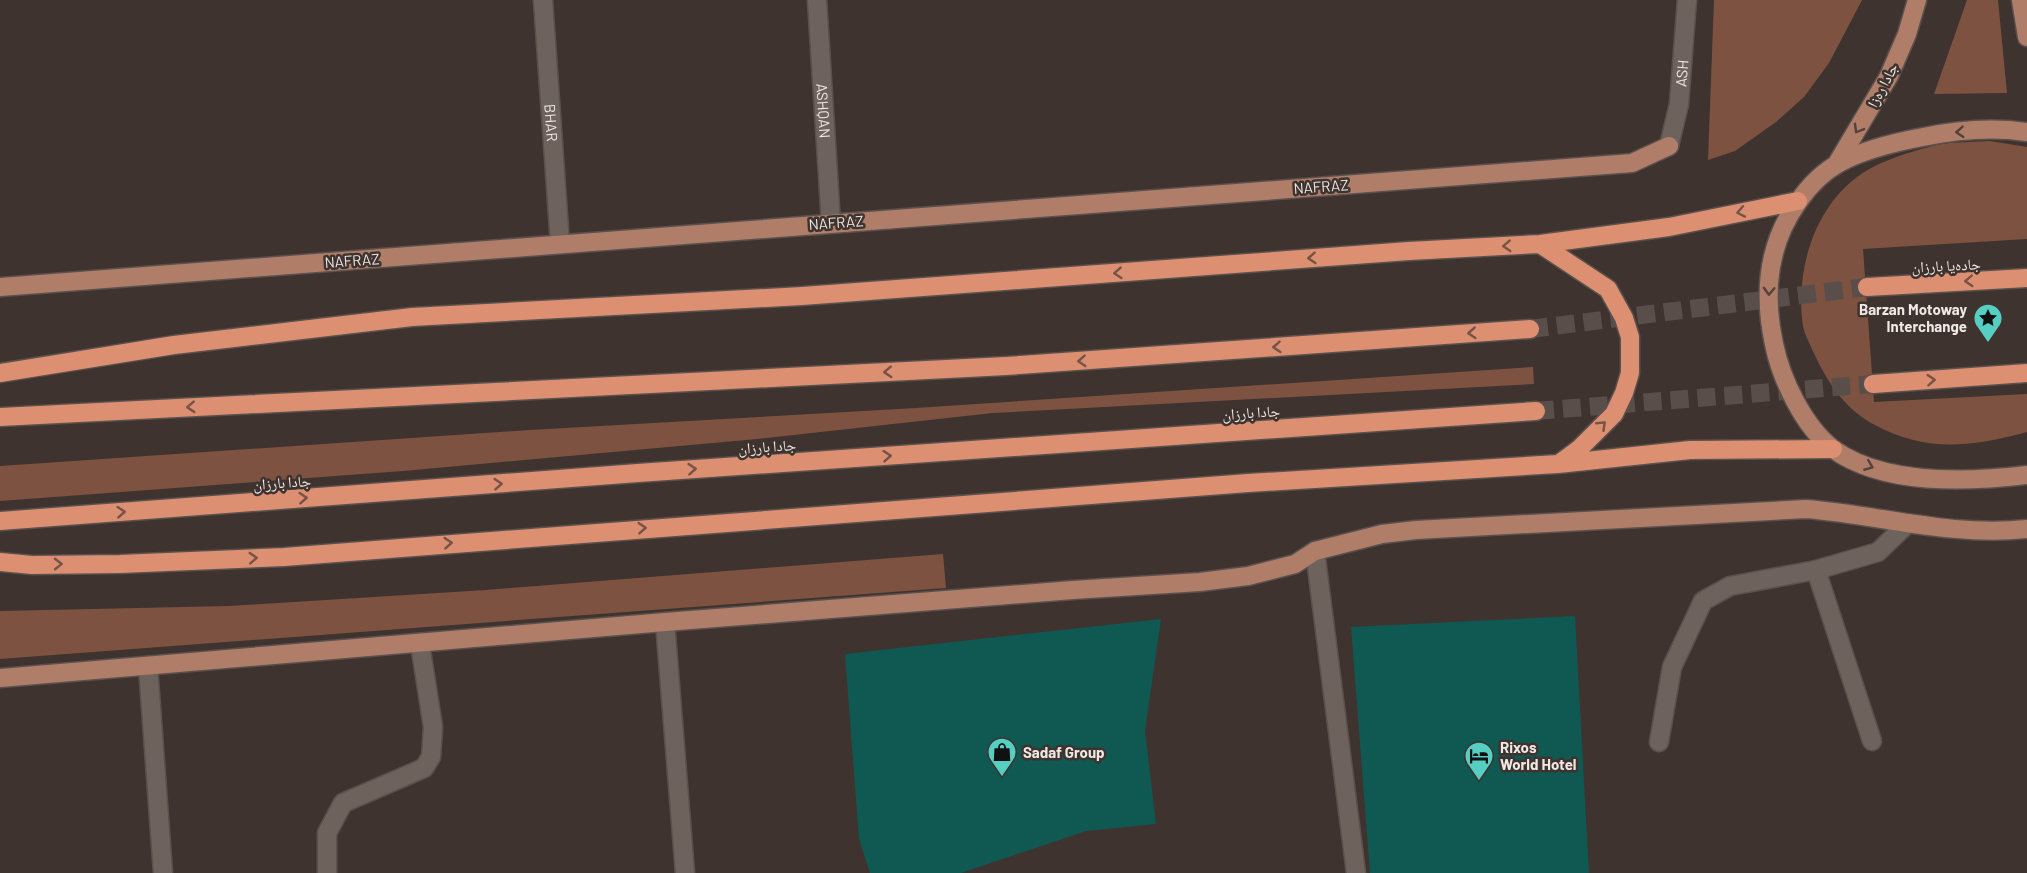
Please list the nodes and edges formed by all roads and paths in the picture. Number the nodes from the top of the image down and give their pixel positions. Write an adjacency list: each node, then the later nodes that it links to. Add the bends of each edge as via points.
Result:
1 (543, 0): 12 (street, BHAR)
2 (817, 0): 11 (street, ASHQAN)
3 (1687, 0): 8 (street, ASH, via 1679,104)
4 (1917, 0): 9 (main road, جادا ره‌زا, one-way to 9, via 1889,76)
5 (2021, 0): 6 (main road)
6 (2027, 37)
7 (2027, 132): 9 (main road, one-way to 9, via 1943,133 1894,142)
8 (1669, 146): 11 (main road, NAFRAZ, via 1632,163)
9 (1836, 165): 10 (main road)
10 (1798, 201): 13 (highway, one-way to 13, via 1669,227); 23 (main road, one-way to 23, via 1779,233 1771,261 1770,324 1776,353 1801,412)
11 (831, 223): 12 (main road, NAFRAZ)
12 (560, 244): 15 (main road, NAFRAZ)
13 (1540, 244): 18 (highway, one-way to 18, via 802,296 412,317 174,345); 24 (highway, one-way to 13, via 1614,414 1630,373 1630,337 1608,289)
14 (2027, 278): 16 (highway, جادەیا بارزان, one-way to 16)
15 (0, 287)
16 (1867, 287)
17 (1530, 329): 22 (highway, one-way to 22, via 1006,366)
18 (0, 373)
19 (2027, 373): 20 (highway, one-way to 19)
20 (1873, 384)
21 (1536, 411): 26 (highway, جادا بارزان, one-way to 21)
22 (0, 417)
23 (1833, 449): 24 (highway, via 1690,450); 25 (main road, one-way to 25, via 1892,474 1982,480)
24 (1558, 464): 30 (highway, one-way to 24, via 120,564 284,557 1236,484)
25 (2027, 475)
26 (0, 521)
27 (1907, 524): 28 (main road, via 1979,531); 29 (main road, via 1849,512 1772,509 1416,530 1382,534); 31 (street, via 1878,552)
28 (2027, 529)
29 (1315, 551): 32 (main road, via 1295,564 1248,576 1200,582); 41 (street)
30 (0, 562)
31 (1816, 570): 36 (street); 37 (street, via 1730,586 1704,601 1672,667)
32 (665, 622): 33 (main road); 40 (street)
33 (420, 644): 34 (main road); 39 (street, via 433,727 431,757 424,768 343,803 327,833)
34 (148, 666): 35 (main road); 38 (street)
35 (0, 678)
36 (1872, 741)
37 (1659, 742)
38 (163, 873)
39 (327, 873)
40 (684, 873)
41 (1356, 873)

